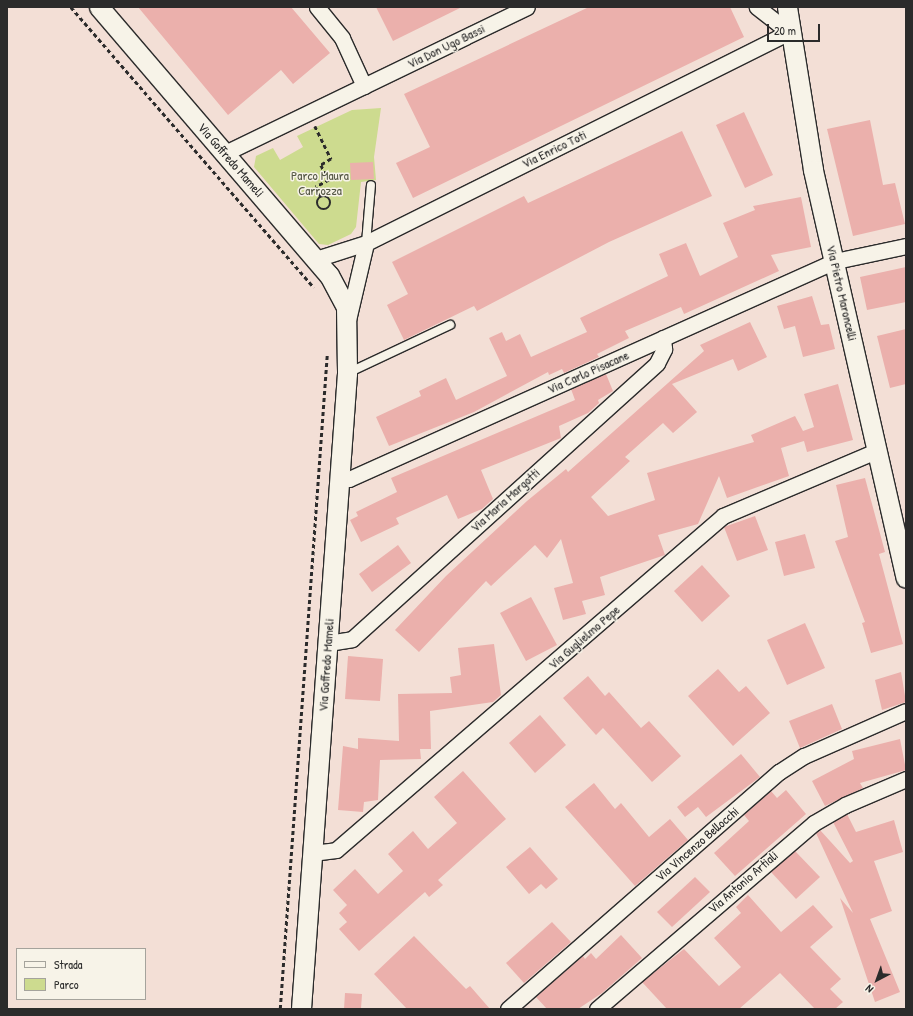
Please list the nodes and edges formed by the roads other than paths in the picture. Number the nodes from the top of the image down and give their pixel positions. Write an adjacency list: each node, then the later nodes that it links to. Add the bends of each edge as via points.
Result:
1 (99, 7): 8 (street, Via Goffredo Mameli)
2 (317, 7): 7 (street, via 342,38)
3 (527, 7): 7 (street, Via Don Ugo Bassi)
4 (757, 7): 6 (street)
5 (787, 7): 6 (street, Via Pietro Maroncelli)
6 (789, 32): 10 (street, Via Enrico Toti); 13 (street, Via Pietro Maroncelli, via 813,170)
7 (364, 86): 8 (street, Via Don Ugo Bassi)
8 (225, 153): 12 (street, Via Goffredo Mameli)
9 (371, 185): 10 (lane)
10 (366, 243): 12 (street, Via Enrico Toti); 14 (street, Via Goffredo Mameli)
11 (906, 246): 13 (street, Via Carlo Pisacane)
12 (316, 258): 14 (street, Via Goffredo Mameli, via 341,292)
13 (835, 261): 16 (street, Via Carlo Pisacane); 18 (street, Via Pietro Maroncelli)
14 (348, 322): 17 (street, Via Goffredo Mameli)
15 (450, 325): 17 (lane)
16 (664, 338): 19 (street, Via Carlo Pisacane, via 348,479); 21 (street, Via Maria Margotti, via 664,348 657,363 352,639)
17 (347, 373): 19 (street, Via Goffredo Mameli)
18 (876, 451): 20 (street, Via Pietro Maroncelli); 24 (street, Via Guglielmo Pepe, via 723,516 336,850)
19 (340, 478): 21 (street, Via Goffredo Mameli)
20 (906, 578)
21 (328, 643): 24 (street, Via Goffredo Mameli)
22 (906, 711): 26 (street, Via Vincenzo Bellocchi, via 804,756 779,772)
23 (906, 779): 27 (street, Via Antonio Artiali, via 845,805 814,824)
24 (312, 853): 25 (street, Via Goffredo Mameli)
25 (301, 1009)
26 (508, 1009)
27 (597, 1009)

